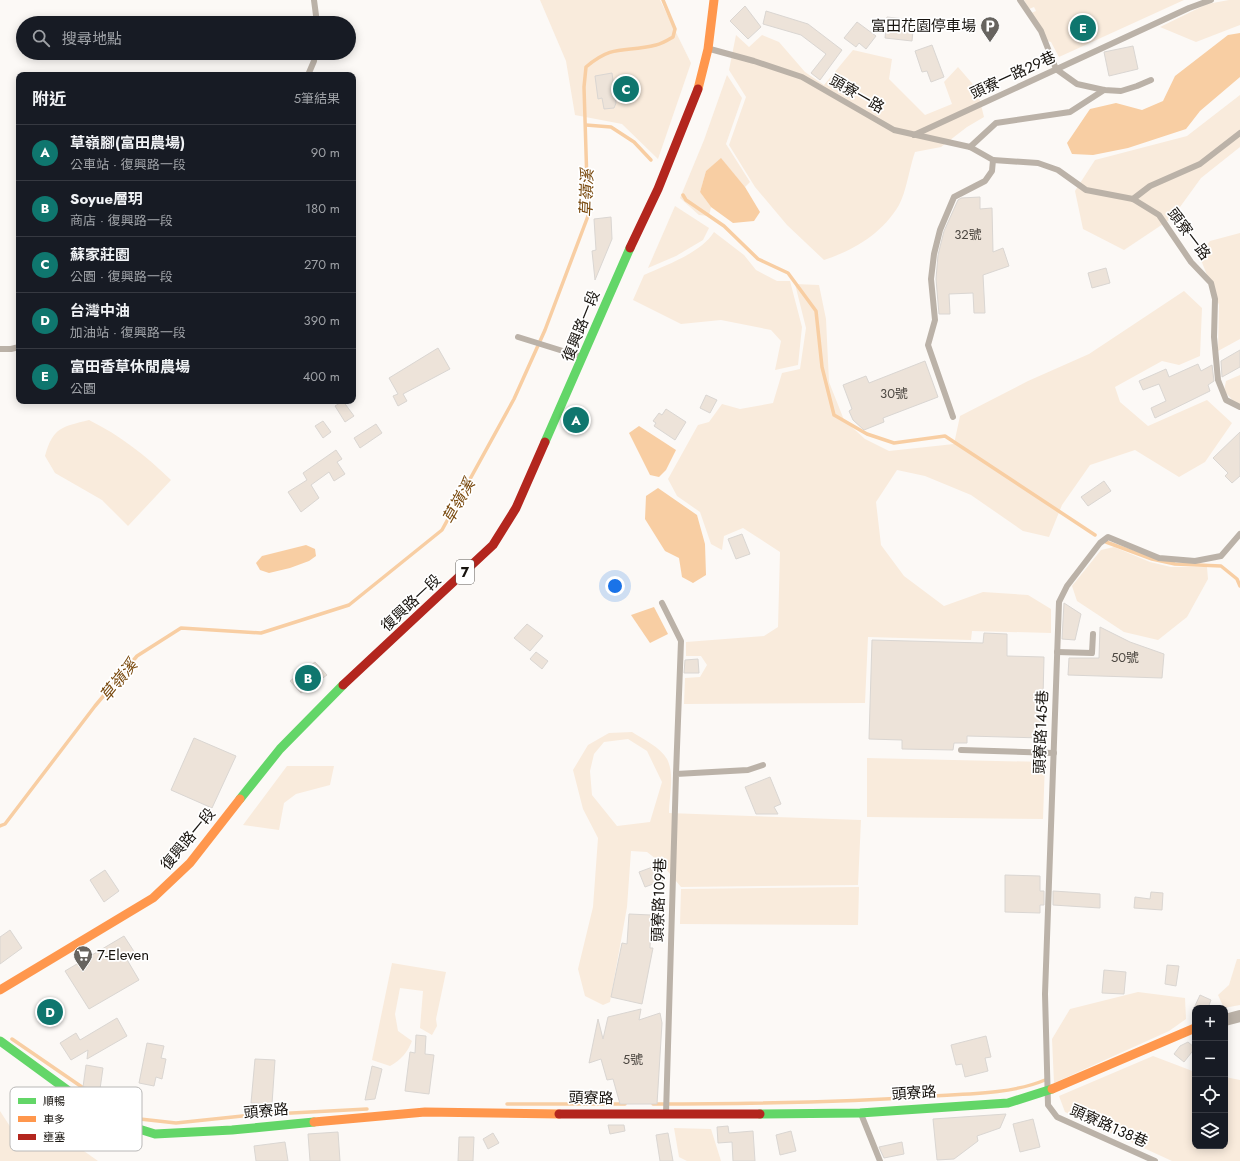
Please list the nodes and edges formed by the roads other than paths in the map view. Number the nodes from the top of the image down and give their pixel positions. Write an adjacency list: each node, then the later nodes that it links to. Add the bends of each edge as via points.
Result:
1 (314, 0): 5 (lane)
2 (714, 0): 6 (main road, 復興路一段 / 7)
3 (1020, 0): 8 (lane, via 1041,31)
4 (1211, 0): 8 (lane, 頭寮一路29巷)
5 (316, 16)
6 (708, 49): 13 (lane, 頭寮一路, via 802,77 894,130); 20 (main road, 復興路一段 / 7, via 698,89 661,182 609,293)
7 (314, 60): 9 (lane)
8 (1056, 69): 11 (lane, via 1077,84); 13 (lane, 頭寮一路29巷)
9 (309, 72)
10 (1151, 80): 11 (lane, via 1121,91)
11 (1104, 90): 14 (lane, via 1070,112 996,123)
12 (1240, 133): 16 (lane, via 1200,164 1150,186)
13 (914, 135): 14 (lane, 頭寮一路)
14 (970, 147): 15 (lane, 頭寮一路)
15 (993, 160): 16 (lane, 頭寮一路, via 1038,163 1058,170 1086,190); 22 (lane, via 992,171 985,181 954,197 940,230 934,254 931,279 935,320 928,345)
16 (1133, 199): 21 (lane, 頭寮一路, via 1159,215 1191,262 1211,282 1215,299 1214,337 1218,380 1226,400)
17 (518, 337): 20 (lane)
18 (16, 347): 19 (lane)
19 (0, 349)
20 (583, 358): 31 (main road, 復興路一段 / 7, via 516,508 493,545 321,706 280,749 190,863 153,898)
21 (1240, 407)
22 (953, 417)
23 (1240, 534): 26 (lane, 頭寮路145巷, via 1220,556 1195,561 1159,558 1108,537 1100,543 1058,602)
24 (662, 603): 30 (lane, 頭寮路109巷, via 681,641)
25 (1093, 634): 26 (lane, via 1092,653)
26 (1057, 652): 28 (lane, 頭寮路145巷)
27 (961, 750): 28 (lane)
28 (1054, 753): 37 (lane, 頭寮路145巷, via 1045,994)
29 (762, 765): 30 (lane, via 748,770)
30 (676, 774): 39 (lane, 頭寮路109巷)
31 (0, 990)
32 (1240, 1016): 33 (street)
33 (1228, 1019)
34 (1192, 1029): 37 (main road, 頭寮路)
35 (0, 1042): 36 (main road, 頭寮路)
36 (63, 1087)
37 (1048, 1091): 38 (main road, 頭寮路, via 1008,1103); 42 (lane, 頭寮路138巷, via 1048,1105 1057,1116)
38 (860, 1113): 39 (main road, 頭寮路); 41 (lane)
39 (666, 1115): 40 (main road, 頭寮路, via 425,1112 232,1130 155,1134)
40 (142, 1130)
41 (880, 1161)
42 (1155, 1161)

